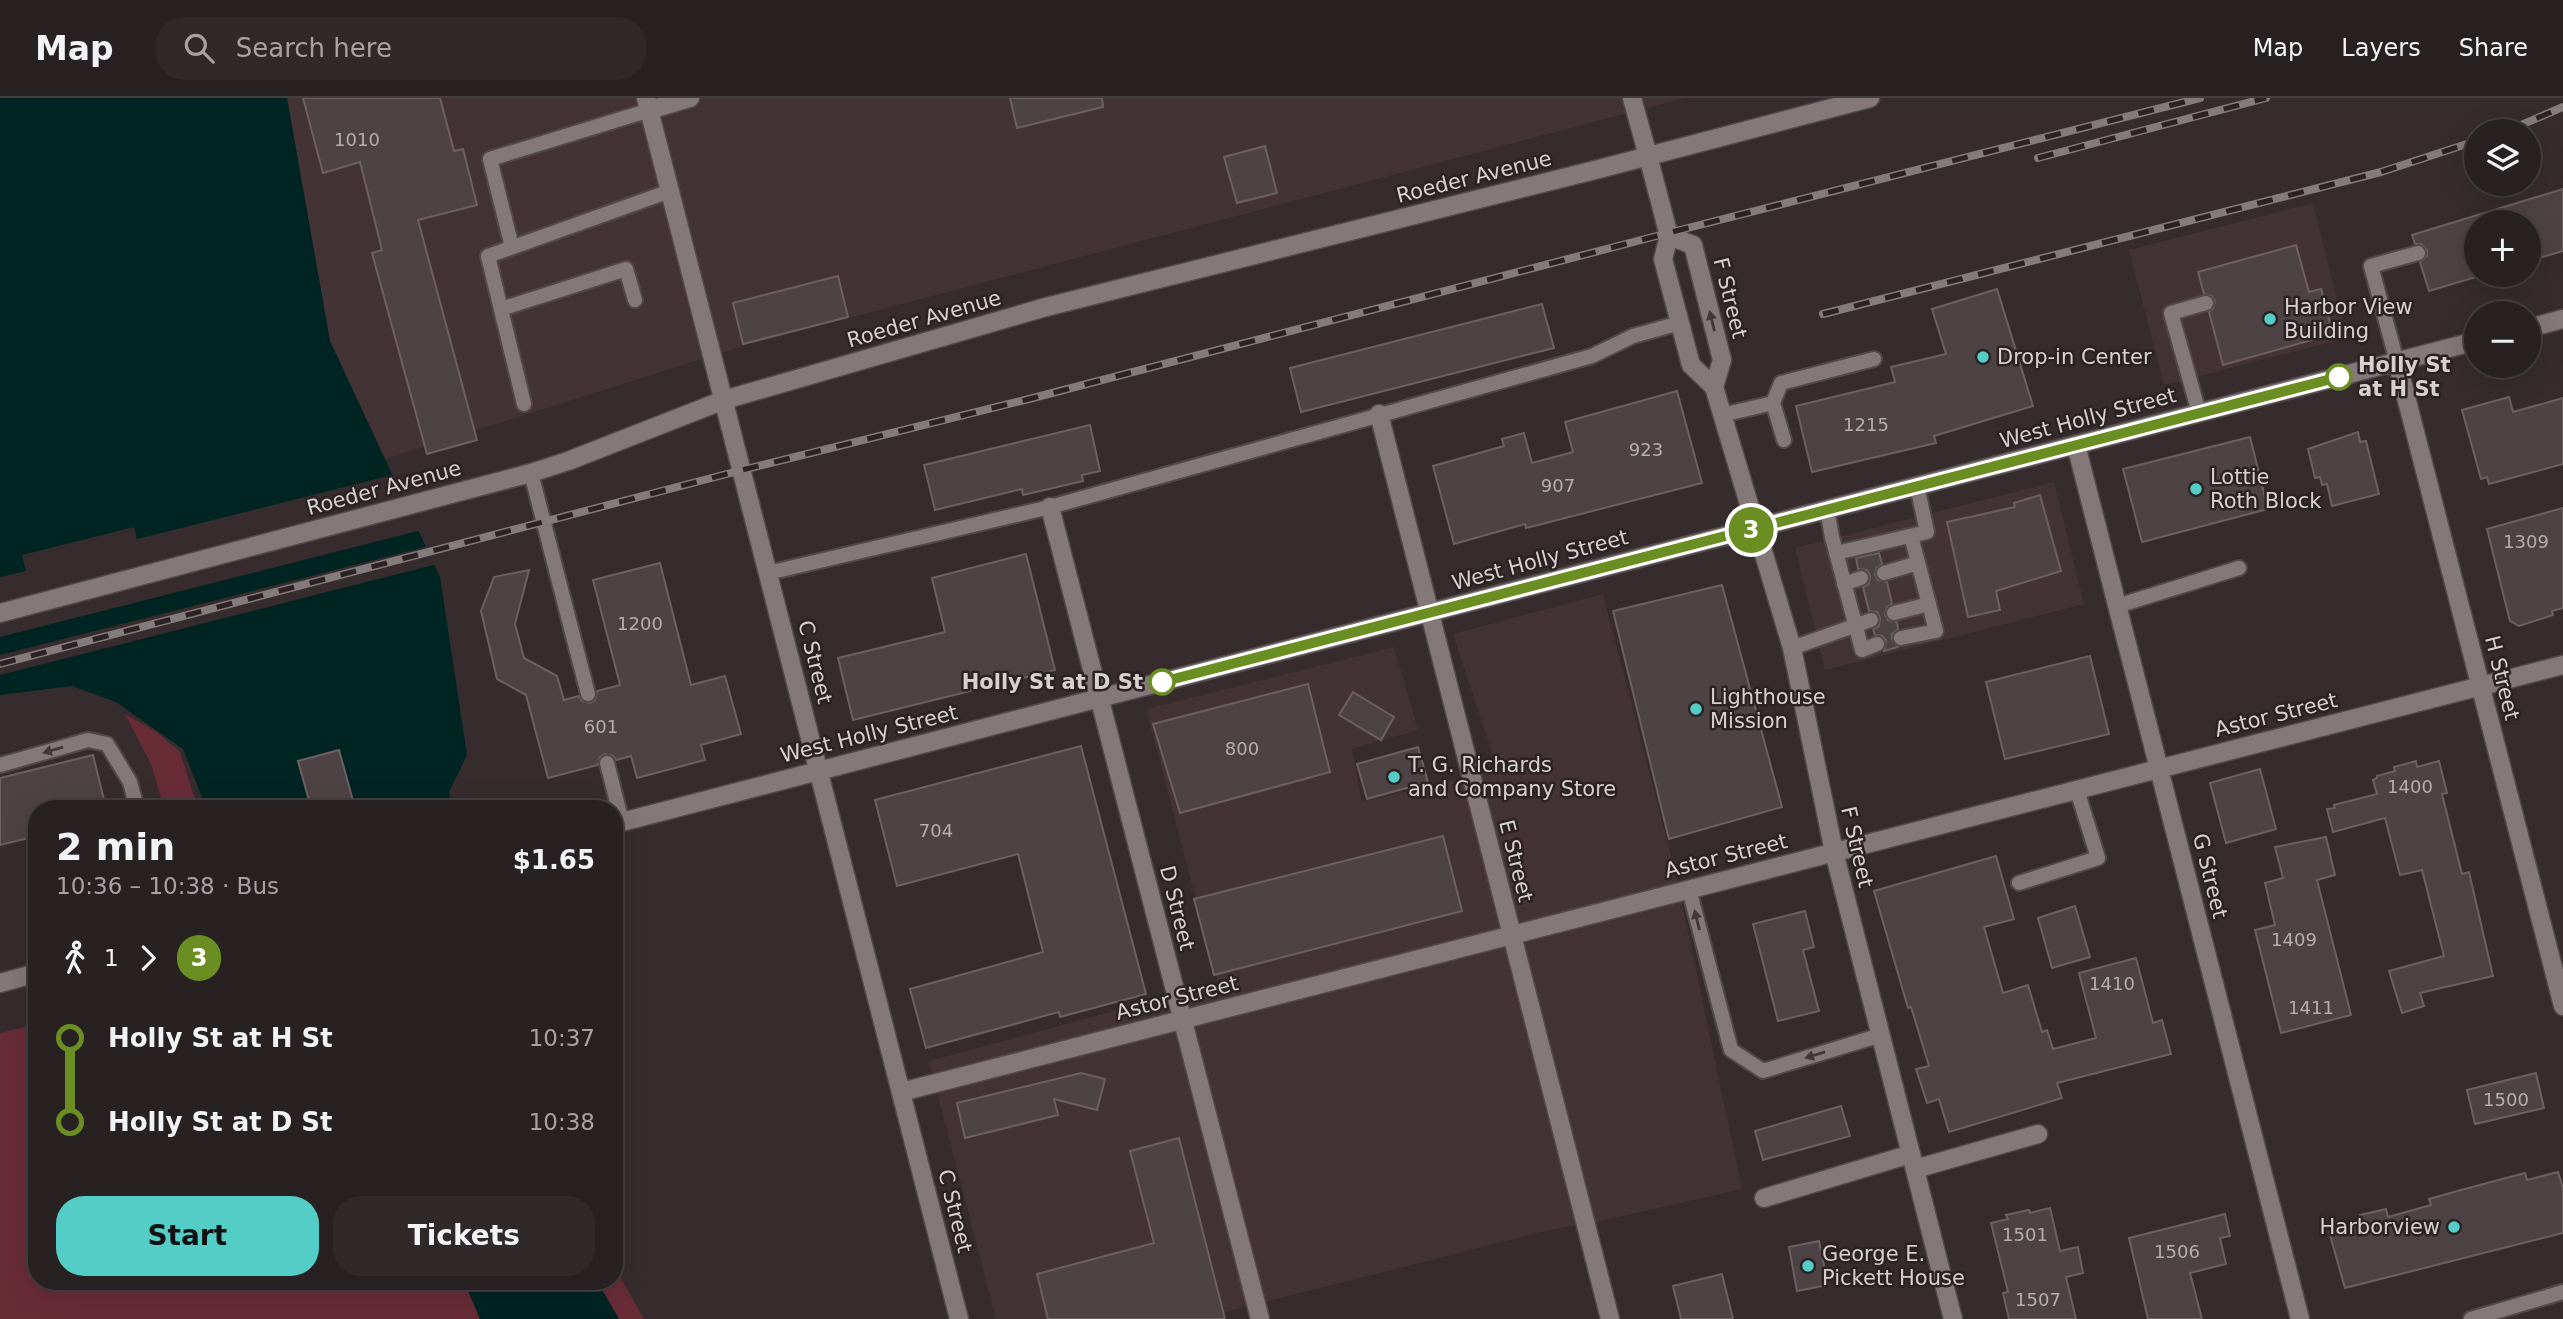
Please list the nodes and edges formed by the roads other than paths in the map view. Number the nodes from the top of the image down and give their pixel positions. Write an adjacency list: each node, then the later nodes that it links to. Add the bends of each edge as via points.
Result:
1 (690, 98): 4 (street)
2 (1632, 98): 5 (street, F Street)
3 (1870, 98): 5 (street, Roeder Avenue)
4 (648, 104): 6 (street, C Street); 8 (lane, via 489,159)
5 (1648, 156): 7 (street, F Street); 20 (street, Roeder Avenue, via 1046,307)
6 (670, 191): 8 (lane); 20 (street, C Street)
7 (1669, 236): 14 (street, F Street, via 1663,259); 19 (street, F Street, one-way to 7, via 1722,360 1693,245)
8 (512, 247): 12 (lane, via 488,256)
9 (2418, 253): 18 (lane, via 2371,266)
10 (635, 300): 12 (lane, via 626,269)
11 (2206, 303): 23 (lane, via 2171,313)
12 (501, 309): 22 (lane)
13 (2563, 319): 15 (street)
14 (1680, 323): 19 (street, F Street, via 1691,365); 24 (lane, via 1633,336 1592,356)
15 (2541, 325)
16 (2464, 344): 18 (street, West Holly Street)
17 (1874, 359): 21 (lane, via 1782,383)
18 (2397, 362): 23 (street, West Holly Street); 52 (street, H Street)
19 (1714, 387): 25 (street, F Street)
20 (724, 400): 28 (street, Roeder Avenue); 37 (street, C Street)
21 (1773, 403): 25 (lane); 26 (lane)
22 (524, 404)
23 (2199, 413): 27 (street, West Holly Street)
24 (1379, 414): 30 (lane); 44 (street, E Street)
25 (1722, 415): 32 (street, F Street)
26 (1784, 440)
27 (2076, 445): 29 (street, West Holly Street); 42 (street, G Street)
28 (531, 473): 43 (street, Roeder Avenue); 53 (lane)
29 (1917, 486): 31 (street, West Holly Street); 33 (lane, via 1927,532)
30 (1050, 508): 37 (lane); 54 (street, D Street)
31 (1827, 509): 32 (street, West Holly Street); 34 (lane)
32 (1758, 528): 44 (street, West Holly Street); 50 (street, F Street)
33 (1911, 536): 34 (lane); 35 (lane)
34 (1836, 553): 40 (lane)
35 (1918, 563): 38 (lane); 41 (lane)
36 (2239, 568): 42 (lane)
37 (768, 573): 58 (street, C Street)
38 (1884, 573)
39 (1861, 578): 40 (lane)
40 (1844, 584): 47 (lane)
41 (1929, 604): 45 (lane); 48 (lane, via 1936,631)
42 (2117, 606): 57 (street, G Street)
43 (0, 612)
44 (1429, 612): 54 (street, West Holly Street); 66 (street, E Street)
45 (1894, 613)
46 (1871, 620): 47 (lane)
47 (1855, 625): 49 (lane, via 1862,650); 50 (lane)
48 (1900, 638)
49 (1877, 644)
50 (1792, 648): 63 (street, F Street)
51 (2563, 664): 52 (street, Astor Street)
52 (2481, 686): 57 (street, Astor Street); 69 (street, H Street)
53 (589, 694)
54 (1099, 698): 58 (street, West Holly Street); 70 (street, D Street)
55 (607, 763): 61 (lane)
56 (0, 765): 60 (lane, one-way to 56, via 130,782 107,744 88,740)
57 (2159, 769): 59 (street, Astor Street); 81 (street, G Street)
58 (819, 771): 62 (street, West Holly Street); 72 (street, C Street)
59 (2077, 790): 63 (street, Astor Street); 64 (lane, via 2098,858)
60 (135, 800)
61 (614, 800)
62 (623, 822)
63 (1834, 852): 65 (street, Astor Street); 71 (street, F Street)
64 (2019, 883)
65 (1689, 889): 66 (street, Astor Street); 71 (lane, one-way to 65, via 1763,1072 1731,1050)
66 (1512, 935): 70 (street, Astor Street); 79 (street, E Street)
67 (28, 976): 68 (street)
68 (0, 983)
69 (2563, 1006)
70 (1183, 1020): 72 (street, Astor Street); 78 (street, D Street)
71 (1881, 1035): 74 (street, F Street)
72 (901, 1092): 77 (street, C Street)
73 (2038, 1134): 74 (street)
74 (1913, 1162): 75 (street); 80 (street, F Street)
75 (1764, 1198)
76 (2563, 1293): 82 (lane)
77 (959, 1319)
78 (1260, 1319)
79 (1610, 1319)
80 (1954, 1319)
81 (2300, 1319)
82 (2471, 1319)

